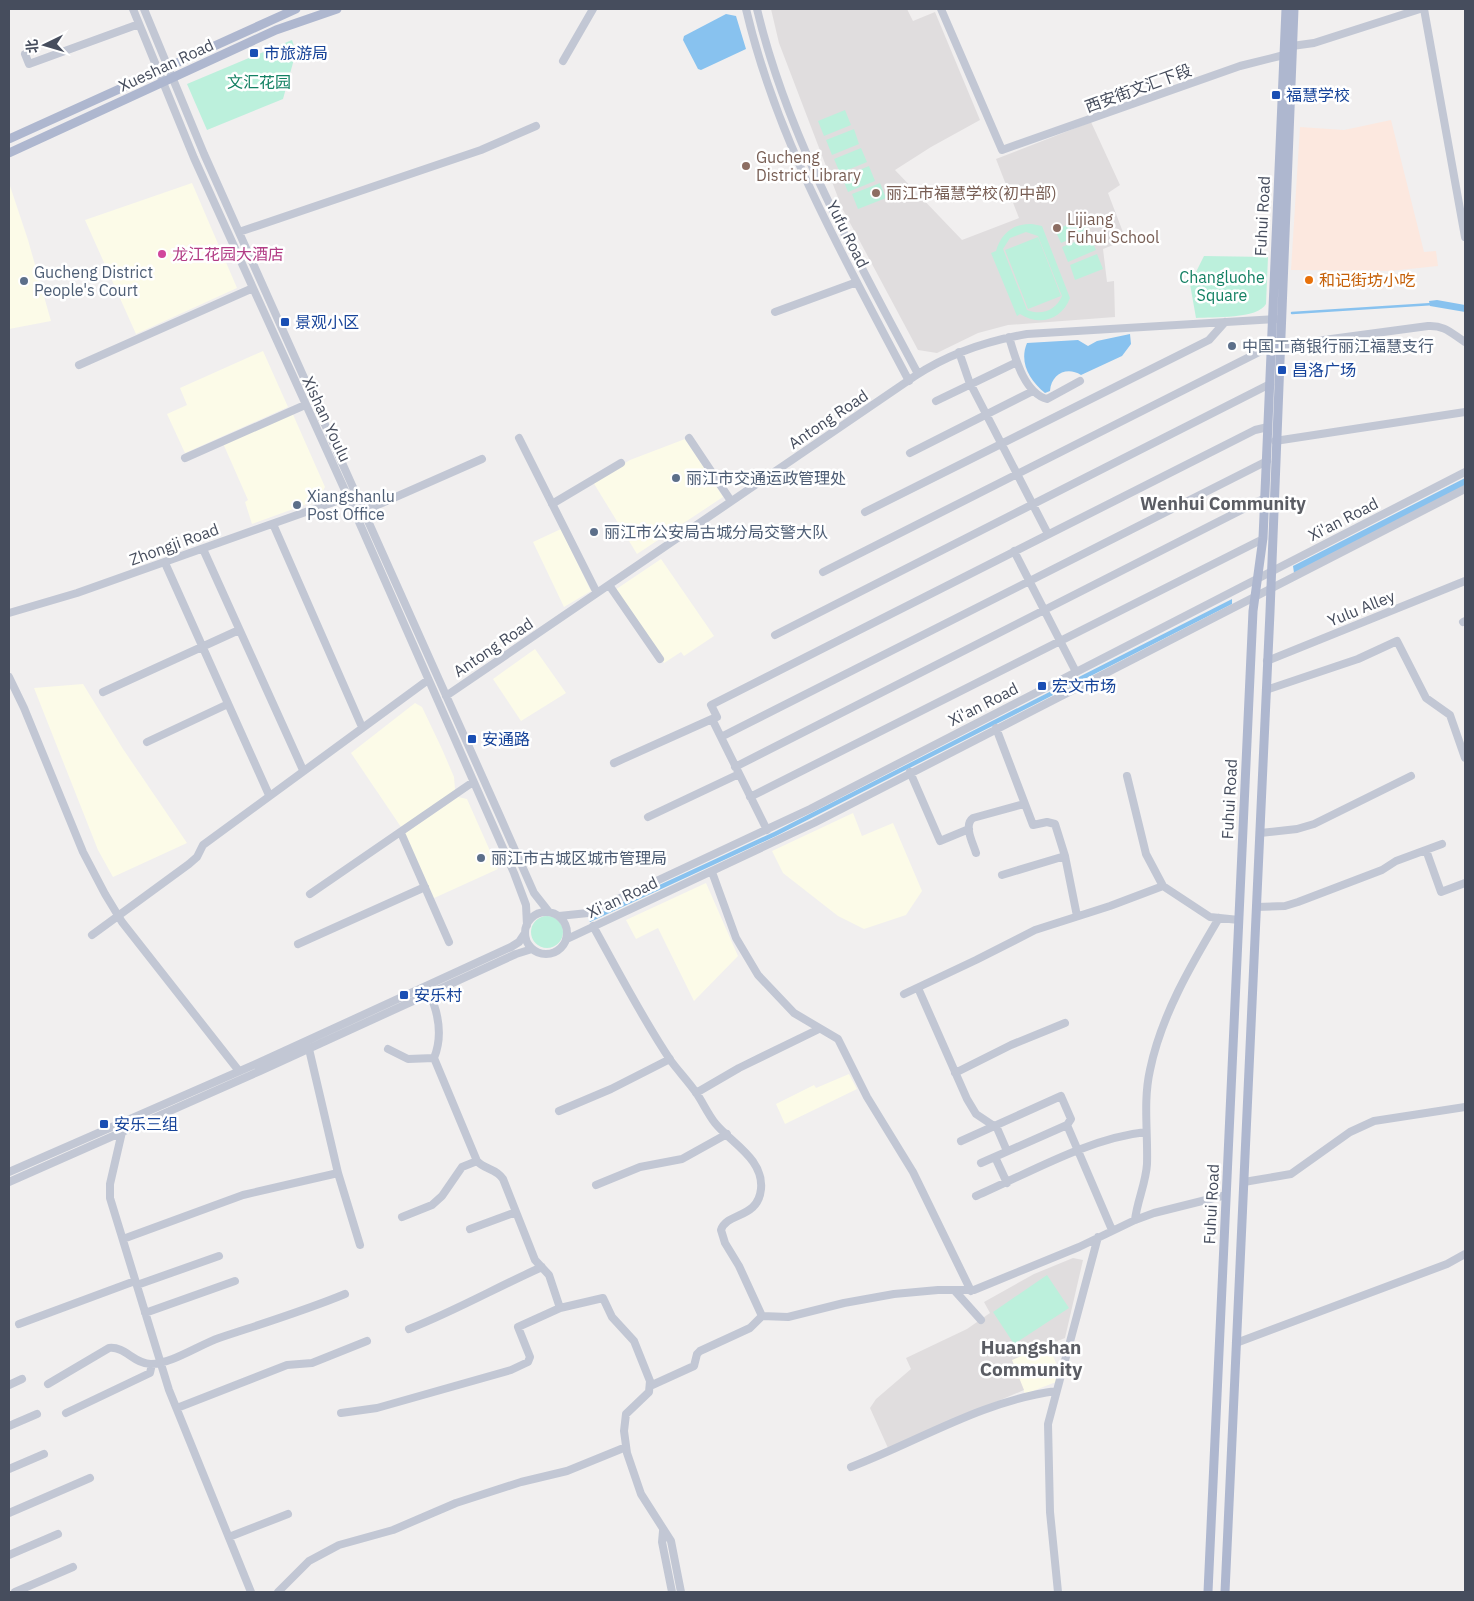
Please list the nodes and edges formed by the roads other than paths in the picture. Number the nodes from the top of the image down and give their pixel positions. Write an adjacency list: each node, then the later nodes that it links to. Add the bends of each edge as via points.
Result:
1 (133, 9): 12 (street, Xishan Youlu)
2 (144, 9): 17 (street, Xishan Youlu)
3 (296, 9): 17 (main road, Xueshan Road)
4 (337, 9): 19 (main road, Xueshan Road, via 276,30)
5 (593, 9): 16 (street)
6 (746, 9): 26 (street, Yufu Road, via 774,104 810,190)
7 (758, 9): 37 (street, Yufu Road, via 782,93 820,185)
8 (941, 9): 15 (street, 西安街文汇下段, via 1002,150 1240,66)
9 (1286, 9): 15 (main road, Fuhui Road)
10 (1294, 9): 13 (main road, Fuhui Road)
11 (1422, 9): 13 (street, via 1314,43); 25 (street)
12 (139, 24): 14 (street, via 29,64); 18 (street, Xishan Youlu)
13 (1292, 46): 29 (main road, Fuhui Road)
14 (25, 54)
15 (1284, 55): 29 (main road, Fuhui Road)
16 (562, 61)
17 (166, 66): 18 (main road, Xueshan Road); 19 (street, Xishan Youlu)
18 (157, 71): 20 (street, Xishan Youlu); 22 (main road, Xueshan Road)
19 (172, 78): 20 (main road, Xueshan Road); 24 (street, Xishan Youlu)
20 (162, 83): 23 (main road, Xueshan Road); 27 (street, Xishan Youlu)
21 (536, 126): 24 (street, via 481,150)
22 (9, 139)
23 (9, 153)
24 (239, 232): 65 (street, Xishan Youlu)
25 (1465, 237)
26 (857, 282): 28 (street); 38 (street, Yufu Road)
27 (253, 288): 36 (street); 44 (street, Xishan Youlu)
28 (775, 312)
29 (1276, 319): 30 (street, Antong Road); 33 (main road, Fuhui Road)
30 (1225, 322): 31 (street, Antong Road, via 1042,332); 51 (street, via 1209,340)
31 (1009, 337): 34 (street, Antong Road); 35 (street)
32 (1465, 342): 33 (street, via 1443,327 1428,326)
33 (1275, 346): 40 (main road, Fuhui Road); 50 (main road, Fuhui Road); 58 (street)
34 (959, 352): 37 (street, Antong Road); 41 (street)
35 (1017, 362): 41 (street); 42 (street)
36 (79, 365)
37 (918, 374): 38 (street, Antong Road)
38 (909, 380): 62 (street, Antong Road)
39 (1080, 381): 42 (street, via 1047,399)
40 (1270, 384): 47 (main road, Fuhui Road); 64 (street)
41 (971, 385): 43 (street); 46 (street)
42 (1033, 391): 46 (street)
43 (936, 402)
44 (305, 405): 53 (street); 60 (street, Xishan Youlu)
45 (1465, 412): 50 (street)
46 (986, 414): 51 (street); 52 (street)
47 (1268, 427): 55 (main road, Fuhui Road); 68 (street, via 1255,430)
48 (518, 438): 63 (street)
49 (689, 438): 62 (street)
50 (1275, 441): 74 (main road, Fuhui Road)
51 (1002, 444): 58 (street); 66 (street)
52 (910, 453)
53 (185, 458)
54 (482, 459): 65 (street)
55 (1267, 461): 61 (main road, Fuhui Road); 76 (street)
56 (621, 463): 63 (street)
57 (1465, 472): 74 (street, Xi'an Road)
58 (1017, 474): 64 (street); 73 (street)
59 (1465, 489): 79 (street, Xi'an Road)
60 (348, 497): 67 (street, Zhongji Road); 92 (street, Xishan Youlu)
61 (1265, 498): 69 (main road, Fuhui Road); 82 (street)
62 (732, 501): 78 (street, Antong Road)
63 (552, 504): 80 (street)
64 (1033, 504): 68 (street); 85 (street)
65 (364, 511): 95 (street, Xishan Youlu)
66 (865, 512)
67 (273, 524): 70 (street, Zhongji Road); 98 (street)
68 (1048, 534): 71 (street)
69 (1263, 539): 75 (main road, Fuhui Road); 86 (street)
70 (203, 548): 72 (street, Zhongji Road); 84 (street)
71 (1014, 551): 76 (street); 97 (street, via 711,705 717,717)
72 (164, 563): 83 (street, Zhongji Road); 87 (street)
73 (823, 572)
74 (1270, 572): 75 (street, Xi'an Road); 79 (main road, Fuhui Road)
75 (1257, 579): 81 (main road, Fuhui Road); 90 (street, Xi'an Road)
76 (1030, 581): 82 (street); 100 (street)
77 (1465, 582): 89 (street, Yulu Alley)
78 (609, 585): 80 (street, Antong Road); 88 (street)
79 (1270, 588): 81 (street, Xi'an Road); 89 (main road, Fuhui Road)
80 (597, 593): 95 (street, Antong Road)
81 (1255, 596): 99 (street, Xi'an Road); 134 (main road, Fuhui Road)
82 (1044, 610): 86 (street); 105 (street)
83 (9, 613)
84 (239, 630): 87 (street); 104 (street)
85 (775, 634)
86 (1060, 641): 90 (street); 111 (street)
87 (201, 647): 94 (street); 96 (street)
88 (660, 659)
89 (1267, 660): 93 (main road, Fuhui Road)
90 (1076, 672): 115 (street, Xi'an Road)
91 (9, 677): 130 (street, via 83,852)
92 (428, 680): 98 (street); 109 (street, Xishan Youlu)
93 (1266, 690): 102 (street, via 1358,660 1397,641 1426,698 1450,715); 117 (main road, Fuhui Road)
94 (102, 692)
95 (446, 696): 129 (street, Xishan Youlu, via 534,893)
96 (228, 704): 101 (street); 110 (street)
97 (712, 719): 100 (street); 103 (street)
98 (362, 727): 104 (street)
99 (996, 728): 106 (street, Xi'an Road); 112 (street)
100 (721, 737): 105 (street)
101 (146, 742)
102 (1465, 758)
103 (614, 763)
104 (303, 770): 110 (street)
105 (737, 771): 111 (street); 113 (street)
106 (910, 772): 114 (street, via 940,841); 122 (street, Xi'an Road)
107 (1127, 776): 125 (street, via 1146,854)
108 (1411, 776): 117 (street, via 1314,824)
109 (473, 782): 116 (street); 135 (street, Xishan Youlu, via 523,895)
110 (269, 795): 130 (street, via 204,845 189,864)
111 (750, 798): 115 (street)
112 (1024, 804): 114 (street, via 973,818 968,823); 121 (street, via 1033,825 1054,824)
113 (648, 817)
114 (969, 829): 120 (street)
115 (767, 830): 131 (street, Xi'an Road, via 588,913)
116 (401, 833): 126 (street); 127 (street)
117 (1260, 833): 128 (main road, Fuhui Road)
118 (1442, 844): 119 (street)
119 (1426, 850): 124 (street, via 1441,892); 128 (street, via 1298,902)
120 (976, 854)
121 (1065, 856): 123 (street); 132 (street)
122 (712, 872): 136 (street, Xi'an Road); 148 (street, via 736,938 758,975 790,1010)
123 (1002, 875)
124 (1465, 883)
125 (1164, 886): 132 (street); 133 (street, via 1210,917)
126 (425, 887): 140 (street); 141 (street)
127 (310, 894)
128 (1256, 907): 175 (main road, Fuhui Road)
129 (549, 912): 131 (street); 135 (street, via 535,915)
130 (118, 916): 138 (street); 153 (street)
131 (559, 916): 139 (street, via 566,924)
132 (1077, 916): 144 (street, via 1035,930)
133 (1219, 918): 134 (street); 163 (street, via 1192,963 1156,1045 1146,1095)
134 (1238, 920): 177 (main road, Fuhui Road)
135 (527, 925): 137 (street)
136 (593, 926): 139 (street, Xi'an Road); 152 (street)
137 (525, 933): 142 (street); 143 (street, via 515,945)
138 (92, 935)
139 (567, 939): 142 (street, via 554,953 545,954)
140 (449, 942)
141 (298, 944)
142 (532, 949): 145 (street)
143 (426, 986): 145 (street); 153 (street)
144 (918, 988): 146 (street); 154 (street)
145 (430, 994): 149 (street); 151 (street, via 440,1039)
146 (904, 994)
147 (1065, 1023): 154 (street)
148 (819, 1029): 155 (street); 193 (street, via 838,1039 913,1172)
149 (309, 1049): 161 (street); 172 (street)
150 (388, 1049): 151 (street, via 408,1058)
151 (434, 1058): 169 (street)
152 (670, 1059): 155 (street); 157 (street)
153 (239, 1071): 158 (street)
154 (955, 1073): 160 (street, via 976,1114)
155 (696, 1093): 164 (street)
156 (1465, 1107): 175 (street, via 1374,1121 1350,1132 1291,1174)
157 (558, 1111)
158 (126, 1120): 161 (street); 171 (street)
159 (1067, 1125): 160 (street, via 1071,1119 1061,1096); 166 (street); 167 (street)
160 (994, 1126): 165 (street); 166 (street)
161 (130, 1128): 162 (street)
162 (122, 1132): 173 (street); 185 (street, via 109,1194)
163 (1146, 1132): 167 (street, via 1118,1137); 181 (street, via 1146,1173)
164 (727, 1134): 176 (street, via 682,1159 640,1167); 197 (street, via 747,1153 760,1178 761,1191 752,1209 721,1230)
165 (961, 1142)
166 (1007, 1151): 168 (street)
167 (1079, 1151): 174 (street); 183 (street)
168 (995, 1156): 170 (street); 174 (street)
169 (477, 1161): 179 (street, via 499,1173); 180 (street, via 462,1167 432,1206)
170 (981, 1163)
171 (9, 1172)
172 (338, 1173): 185 (street, via 243,1195); 186 (street)
173 (9, 1182)
174 (1007, 1182): 178 (street)
175 (1244, 1182): 202 (main road, Fuhui Road)
176 (596, 1185)
177 (1226, 1195): 181 (street); 232 (main road, Fuhui Road)
178 (976, 1196)
179 (516, 1212): 182 (street); 189 (street, via 535,1260)
180 (402, 1217)
181 (1135, 1220): 183 (street)
182 (470, 1229)
183 (1112, 1230): 184 (street)
184 (1098, 1237): 193 (street); 208 (street)
185 (123, 1239): 191 (street)
186 (360, 1245)
187 (1465, 1254): 202 (street, via 1447,1264)
188 (219, 1256): 191 (street)
189 (542, 1268): 195 (street, via 549,1275); 200 (street)
190 (235, 1281): 196 (street)
191 (136, 1283): 196 (street); 199 (street)
192 (955, 1291): 193 (street); 197 (street, via 894,1294 788,1317); 198 (street)
193 (971, 1291)
194 (345, 1294): 203 (street, via 302,1312 219,1338)
195 (560, 1308): 207 (street, via 603,1298 612,1317 634,1341); 211 (street, via 518,1327 530,1353 528,1362 520,1366 377,1408)
196 (145, 1313): 203 (street)
197 (762, 1316): 207 (street, via 750,1328 700,1351 694,1366)
198 (981, 1320)
199 (19, 1324)
200 (409, 1329)
201 (368, 1340): 209 (street, via 312,1363 287,1365)
202 (1236, 1343): 233 (main road, Fuhui Road)
203 (156, 1364): 205 (street, via 138,1361 117,1348 109,1348); 209 (street); 210 (street, via 150,1373)
204 (22, 1379): 206 (street)
205 (48, 1384)
206 (9, 1385)
207 (650, 1386): 214 (street, via 649,1392 626,1414)
208 (1056, 1391): 216 (street, via 1008,1401 956,1420 903,1447); 231 (street, via 1048,1424 1047,1463)
209 (177, 1408): 223 (street)
210 (66, 1413)
211 (341, 1413)
212 (37, 1414): 213 (street)
213 (9, 1426)
214 (626, 1447): 221 (street, via 640,1494); 228 (street, via 567,1471 456,1503 393,1530 340,1545 309,1561)
215 (44, 1454): 217 (street)
216 (851, 1467)
217 (9, 1469)
218 (90, 1478): 219 (street)
219 (9, 1512)
220 (288, 1514): 223 (street)
221 (663, 1532): 229 (street); 230 (street, via 671,1540)
222 (58, 1534): 224 (street)
223 (229, 1537): 227 (street)
224 (9, 1555)
225 (73, 1567): 226 (street)
226 (15, 1592)
227 (250, 1592)
228 (278, 1592)
229 (672, 1592)
230 (681, 1592)
231 (1058, 1592)
232 (1208, 1592)
233 (1225, 1592)

